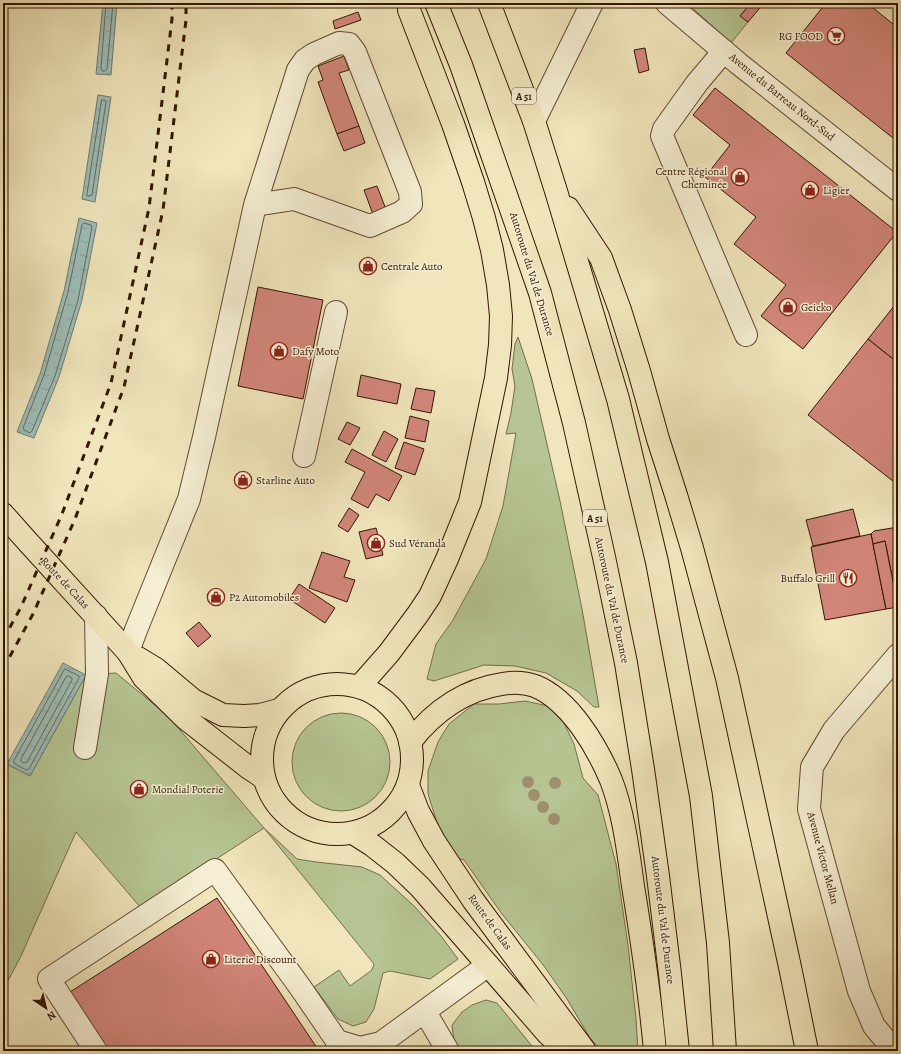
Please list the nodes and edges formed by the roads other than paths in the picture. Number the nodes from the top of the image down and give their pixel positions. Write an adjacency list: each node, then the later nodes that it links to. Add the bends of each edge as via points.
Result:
1 (409, 3): 18 (main road, via 409,10 473,182 490,244 498,285 500,345 496,378 470,502 450,553 430,596 418,614)
2 (436, 3): 32 (main road, Autoroute du Val de Durance / A 51, via 461,65 540,293 574,423 626,663 658,876)
3 (489, 3): 7 (main road, A 51)
4 (592, 3): 7 (street)
5 (667, 3): 6 (street, Avenue du Barreau Nord-Sud)
6 (724, 51): 9 (street, Avenue du Barreau Nord-Sud); 12 (street, via 689,94 664,129 662,136)
7 (534, 122): 8 (main road, A 51)
8 (556, 190): 33 (main road, A 51, via 618,399 657,562 701,796 718,943); 34 (main road, via 601,258 620,310 692,548 727,678)
9 (898, 190)
10 (255, 205): 10 (street, via 294,199 370,226 402,212 411,204 410,192 355,52 349,44 339,43 314,54 305,60 298,70); 16 (street, via 189,499)
11 (336, 312): 13 (street)
12 (746, 335)
13 (304, 456)
14 (3, 514): 15 (main road, Route de Calas)
15 (96, 616): 16 (main road, Route de Calas); 21 (street, via 97,674)
16 (128, 652): 19 (main road, Route de Calas, via 156,669 193,700 223,715 260,715); 22 (main road, Route de Calas, via 144,678 185,718)
17 (898, 655): 35 (street, Avenue Victor Mellan, via 834,730 812,767 809,809 859,991 874,1026 893,1049)
18 (359, 687): 19 (main road, via 324,684 297,695); 20 (main road, via 379,697 396,712)
19 (279, 710): 22 (main road, via 272,720 263,744 261,755)
20 (410, 742): 23 (main road, via 412,764); 31 (main road, via 435,714 460,697 477,689 509,682 536,686 562,705 576,721 600,758 611,781 626,837)
21 (85, 748)
22 (264, 778): 24 (main road, via 272,799 297,823 318,832)
23 (408, 785): 24 (main road, via 393,809 379,821); 30 (main road, Route de Calas, via 434,841 473,900)
24 (352, 833): 25 (main road, via 395,863 420,887)
25 (488, 965): 26 (street); 29 (main road, via 548,1034)
26 (424, 1012): 27 (street, via 381,1043 360,1048 338,1041 215,870 49,979); 28 (street)
27 (96, 1051)
28 (448, 1051)
29 (567, 1051)
30 (585, 1051)
31 (655, 1051)
32 (678, 1051)
33 (725, 1051)
34 (807, 1051)
35 (898, 1051)

